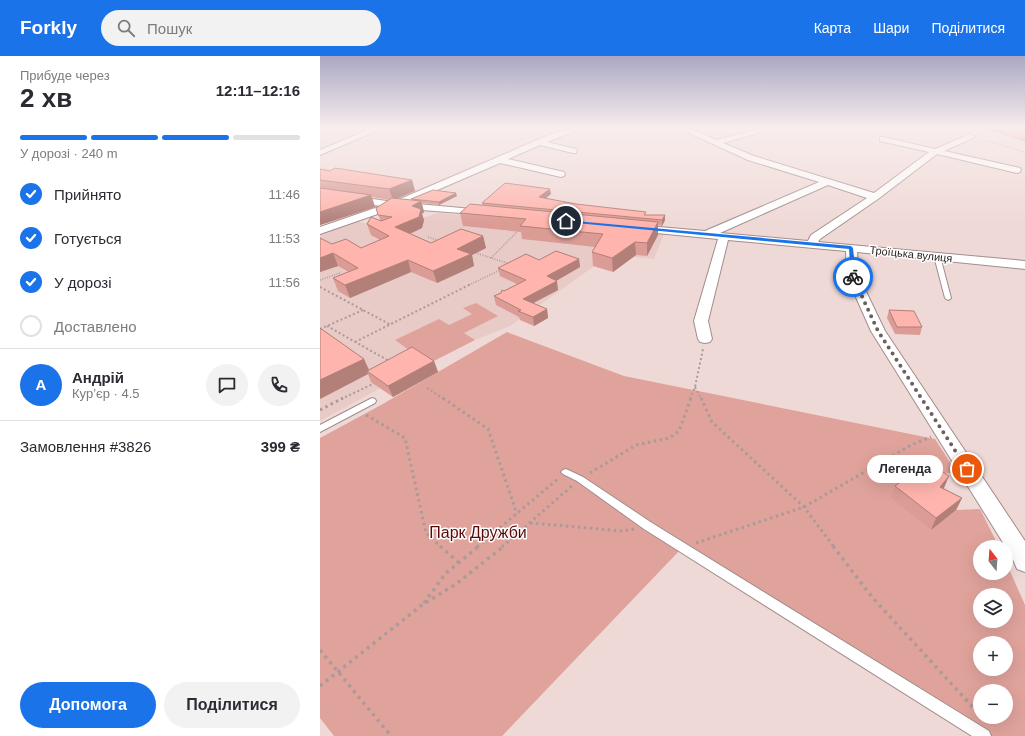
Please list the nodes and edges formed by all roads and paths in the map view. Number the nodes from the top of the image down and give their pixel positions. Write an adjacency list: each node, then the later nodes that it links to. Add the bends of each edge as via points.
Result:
1 (500, 160): 6 (street); 10 (street)
2 (757, 160): 7 (street)
3 (924, 160): 9 (street)
4 (973, 160): 5 (street)
5 (1017, 170)
6 (561, 174)
7 (828, 182): 9 (street); 15 (street)
8 (320, 194): 10 (street)
9 (875, 197): 19 (street, via 814,237)
10 (394, 205): 11 (street); 14 (street)
11 (495, 214)
12 (523, 227): 23 (path)
13 (628, 227): 15 (street, Троїцька вулиця)
14 (320, 231)
15 (707, 234): 16 (street, Троїцька вулиця)
16 (724, 236): 19 (street, Троїцька вулиця); 33 (street, via 701,321)
17 (428, 238): 18 (path)
18 (442, 242)
19 (812, 244): 20 (street, Троїцька вулиця)
20 (851, 248): 22 (street, Троїцька вулиця); 43 (street, via 853,277 878,331)
21 (470, 251): 23 (path)
22 (937, 256): 24 (street, Троїцька вулиця); 28 (lane)
23 (491, 258): 30 (path, via 512,264)
24 (1025, 265)
25 (340, 273): 26 (path)
26 (320, 280)
27 (320, 287): 29 (path)
28 (948, 298)
29 (363, 310): 30 (path); 31 (path)
30 (391, 324): 34 (path)
31 (327, 326): 32 (path); 34 (path)
32 (320, 329)
33 (704, 339): 37 (path)
34 (355, 342): 35 (path)
35 (389, 361)
36 (376, 382): 41 (path)
37 (695, 387): 45 (path, via 679,431 668,438 636,445); 46 (path, via 712,422)
38 (427, 388): 47 (path, via 488,430)
39 (372, 401): 40 (lane)
40 (356, 409): 42 (lane); 51 (path, via 405,438 426,533)
41 (320, 410)
42 (320, 429)
43 (943, 432): 46 (path, via 911,445); 52 (street, via 1022,554)
44 (566, 472): 45 (lane); 47 (path)
45 (580, 479): 48 (path); 49 (lane)
46 (804, 506): 50 (path); 57 (path, via 872,597)
47 (517, 514): 51 (path)
48 (530, 523): 49 (path, via 623,531); 53 (path, via 456,584)
49 (648, 526): 50 (lane)
50 (682, 548): 59 (lane)
51 (458, 563): 53 (path, via 445,574)
52 (1025, 563)
53 (422, 605): 55 (path)
54 (320, 650): 55 (path)
55 (338, 672): 56 (path); 58 (path)
56 (320, 686)
57 (973, 707)
58 (391, 736)
59 (984, 736)

